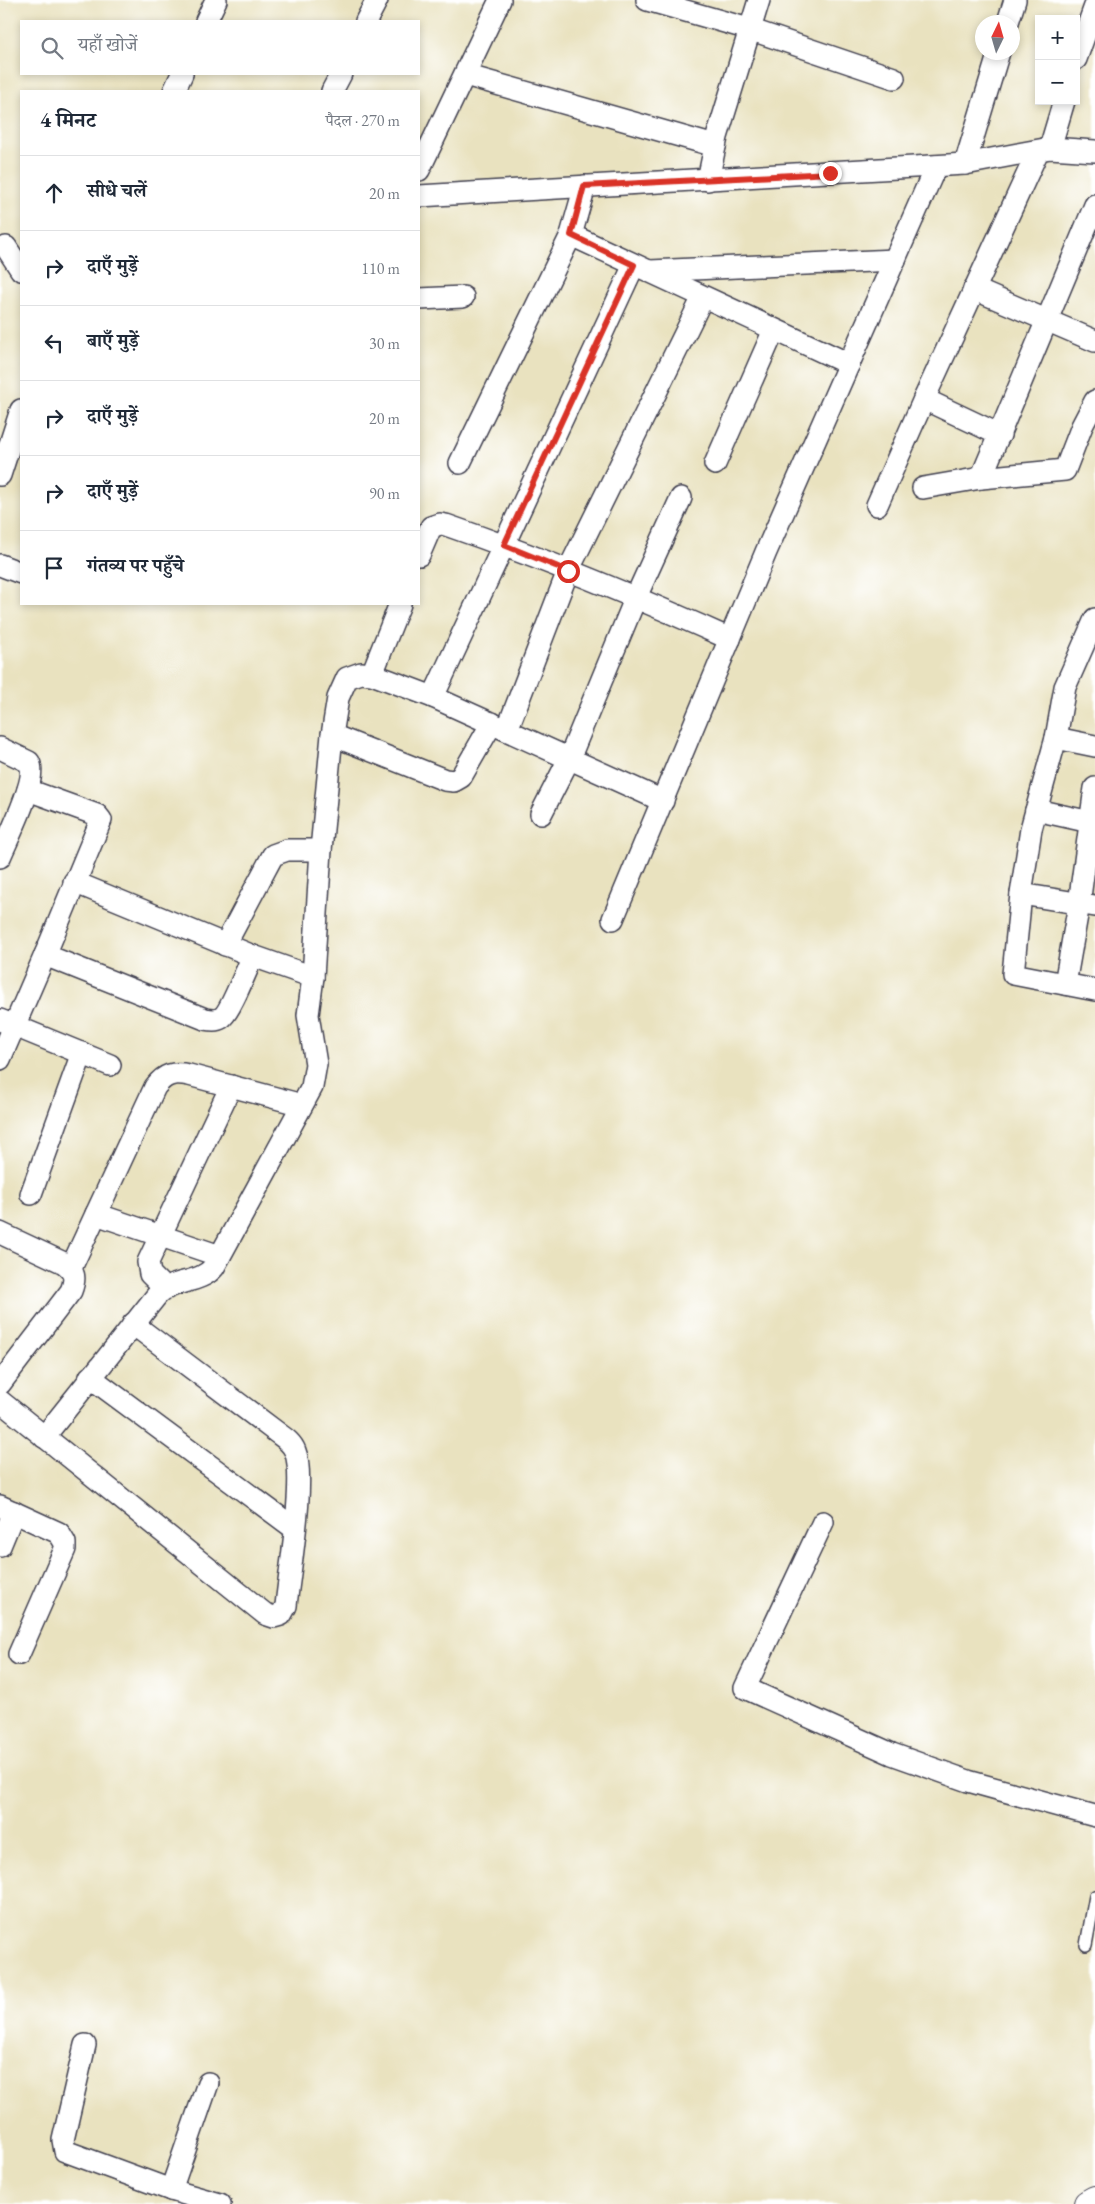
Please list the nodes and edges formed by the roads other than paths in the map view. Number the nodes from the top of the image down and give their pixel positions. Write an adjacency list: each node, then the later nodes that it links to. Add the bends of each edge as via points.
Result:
1 (216, 0): 9 (street)
2 (377, 0): 10 (street)
3 (500, 0): 16 (street)
4 (647, 0): 11 (street)
5 (759, 0): 11 (street)
6 (1015, 0): 8 (street)
7 (1095, 6): 12 (street)
8 (1010, 15)
9 (206, 20)
10 (367, 20)
11 (749, 29): 17 (street); 21 (street)
12 (1080, 48)
13 (997, 60): 24 (street)
14 (182, 75): 18 (street)
15 (340, 75): 19 (street)
16 (465, 75): 21 (street); 26 (street)
17 (894, 78)
18 (174, 90)
19 (333, 90)
20 (1062, 105): 22 (street)
21 (715, 146): 27 (street)
22 (1044, 150): 23 (street); 24 (street); 36 (street)
23 (1095, 151)
24 (965, 164): 25 (street)
25 (936, 166): 27 (street); 33 (street)
26 (420, 168)
27 (708, 180): 28 (street)
28 (584, 186): 29 (street); 31 (street)
29 (420, 196)
30 (1095, 206): 40 (street)
31 (571, 235): 35 (street); 48 (street)
32 (9, 247): 34 (street)
33 (895, 260): 35 (street); 43 (street)
34 (20, 268)
35 (641, 268): 38 (street); 55 (street)
36 (974, 289): 40 (street); 44 (street)
37 (464, 297): 39 (street)
38 (703, 297): 41 (street); 58 (street)
39 (420, 299)
40 (1048, 321): 42 (street); 47 (street)
41 (774, 330): 43 (street); 49 (street)
42 (1095, 341)
43 (849, 364): 63 (street)
44 (924, 398): 47 (street); 54 (street)
45 (1095, 401): 51 (street, via 1065,470)
46 (19, 423): 50 (street)
47 (1000, 435): 51 (street)
48 (460, 463)
49 (715, 464)
50 (0, 475)
51 (981, 478): 52 (street)
52 (922, 488)
53 (681, 498): 60 (street)
54 (877, 505)
55 (504, 545): 56 (street, via 440,524 431,527); 58 (street); 66 (street)
56 (420, 552)
57 (0, 565): 59 (street)
58 (568, 571): 60 (street); 67 (street)
59 (20, 573)
60 (636, 597): 63 (street); 72 (street)
61 (400, 605): 65 (street)
62 (1095, 619): 64 (street)
63 (730, 639): 75 (street)
64 (1090, 643): 69 (street, via 1064,687)
65 (372, 674): 66 (street); 68 (street, via 361,672 347,678 338,698)
66 (433, 697): 67 (street)
67 (499, 727): 68 (street, via 461,777 454,781); 72 (street)
68 (332, 736): 79 (street)
69 (1056, 738): 70 (street); 76 (street)
70 (1095, 746)
71 (0, 748): 74 (street, via 31,765)
72 (570, 759): 75 (street); 77 (street)
73 (1095, 788): 78 (street)
74 (28, 790): 80 (street); 81 (street, via 100,817)
75 (662, 801): 84 (street)
76 (1036, 810): 78 (street); 82 (street)
77 (541, 814)
78 (1092, 822): 83 (street)
79 (321, 850): 85 (street, via 287,850 273,855); 88 (street)
80 (0, 857)
81 (74, 882): 85 (street); 86 (street)
82 (1021, 894): 83 (street); 89 (street, via 1013,974)
83 (1087, 905): 89 (street)
84 (613, 919)
85 (226, 945): 87 (street)
86 (45, 955): 87 (street, via 213,1020 220,1019 228,1010); 91 (street)
87 (253, 956): 88 (street)
88 (312, 977): 96 (street, via 308,1015 316,1064 315,1075)
89 (1065, 984): 90 (street)
90 (1095, 990)
91 (7, 1023): 92 (street); 93 (street)
92 (82, 1054): 94 (street); 97 (street)
93 (0, 1059)
94 (110, 1065)
95 (231, 1086): 96 (street); 98 (street, via 179,1074 162,1078); 100 (street)
96 (302, 1105): 101 (street)
97 (32, 1194)
98 (96, 1214): 100 (street); 102 (street)
99 (0, 1234): 102 (street)
100 (160, 1237): 101 (street); 103 (street, via 148,1266 150,1274)
101 (220, 1256): 103 (street, via 208,1274)
102 (71, 1268): 106 (street, via 75,1279 71,1291)
103 (164, 1288): 104 (street)
104 (133, 1324): 105 (street); 111 (street, via 290,1442 298,1464 299,1485)
105 (90, 1376): 108 (street); 111 (street)
106 (0, 1384)
107 (0, 1401): 108 (street)
108 (44, 1437): 111 (street, via 270,1616 277,1617 286,1606)
109 (7, 1509): 112 (street); 113 (street, via 59,1533 66,1543)
110 (823, 1522): 114 (street, via 745,1688 892,1754 968,1781)
111 (294, 1528)
112 (0, 1546)
113 (19, 1654)
114 (1094, 1814)
115 (1095, 1896): 116 (lane)
116 (1086, 1944)
117 (85, 2045): 119 (street, via 63,2140 65,2151)
118 (208, 2082): 119 (street)
119 (171, 2190): 121 (street)
120 (1095, 2200): 122 (street)
121 (220, 2204)
122 (1088, 2204)

